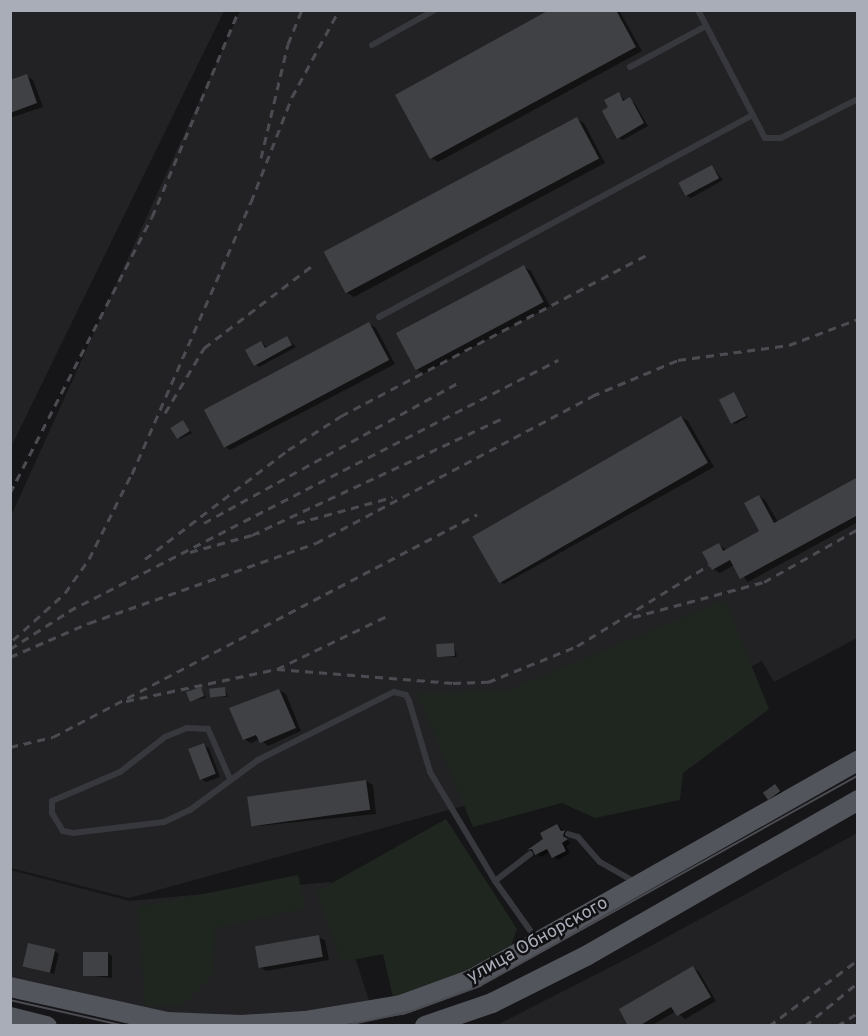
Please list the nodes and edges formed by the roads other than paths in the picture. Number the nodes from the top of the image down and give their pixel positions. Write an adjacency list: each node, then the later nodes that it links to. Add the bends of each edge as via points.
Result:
1 (435, 10): 4 (lane)
2 (698, 10): 3 (lane)
3 (706, 26): 5 (lane); 7 (lane)
4 (372, 45)
5 (630, 67)
6 (858, 99): 7 (lane, via 773,140 765,138)
7 (751, 116): 8 (lane)
8 (379, 317)
9 (856, 764): 15 (main road, улица Обнорского)
10 (230, 779): 10 (lane, via 190,810 147,826 73,833 63,831 52,813 52,801 120,771 165,737 187,728 208,729); 14 (lane, via 324,725 394,692 406,695 430,772)
11 (858, 800): 20 (main road, улица Обнорского, via 586,956 492,1003)
12 (568, 834): 15 (lane, via 578,837 600,862)
13 (530, 854): 14 (lane)
14 (495, 881): 16 (lane)
15 (641, 885): 16 (main road, улица Обнорского)
16 (538, 944): 17 (main road, улица Обнорского, via 472,979 401,1005 305,1022 167,1022)
17 (10, 987)
18 (10, 1017): 19 (main road)
19 (47, 1026)
20 (425, 1026)

